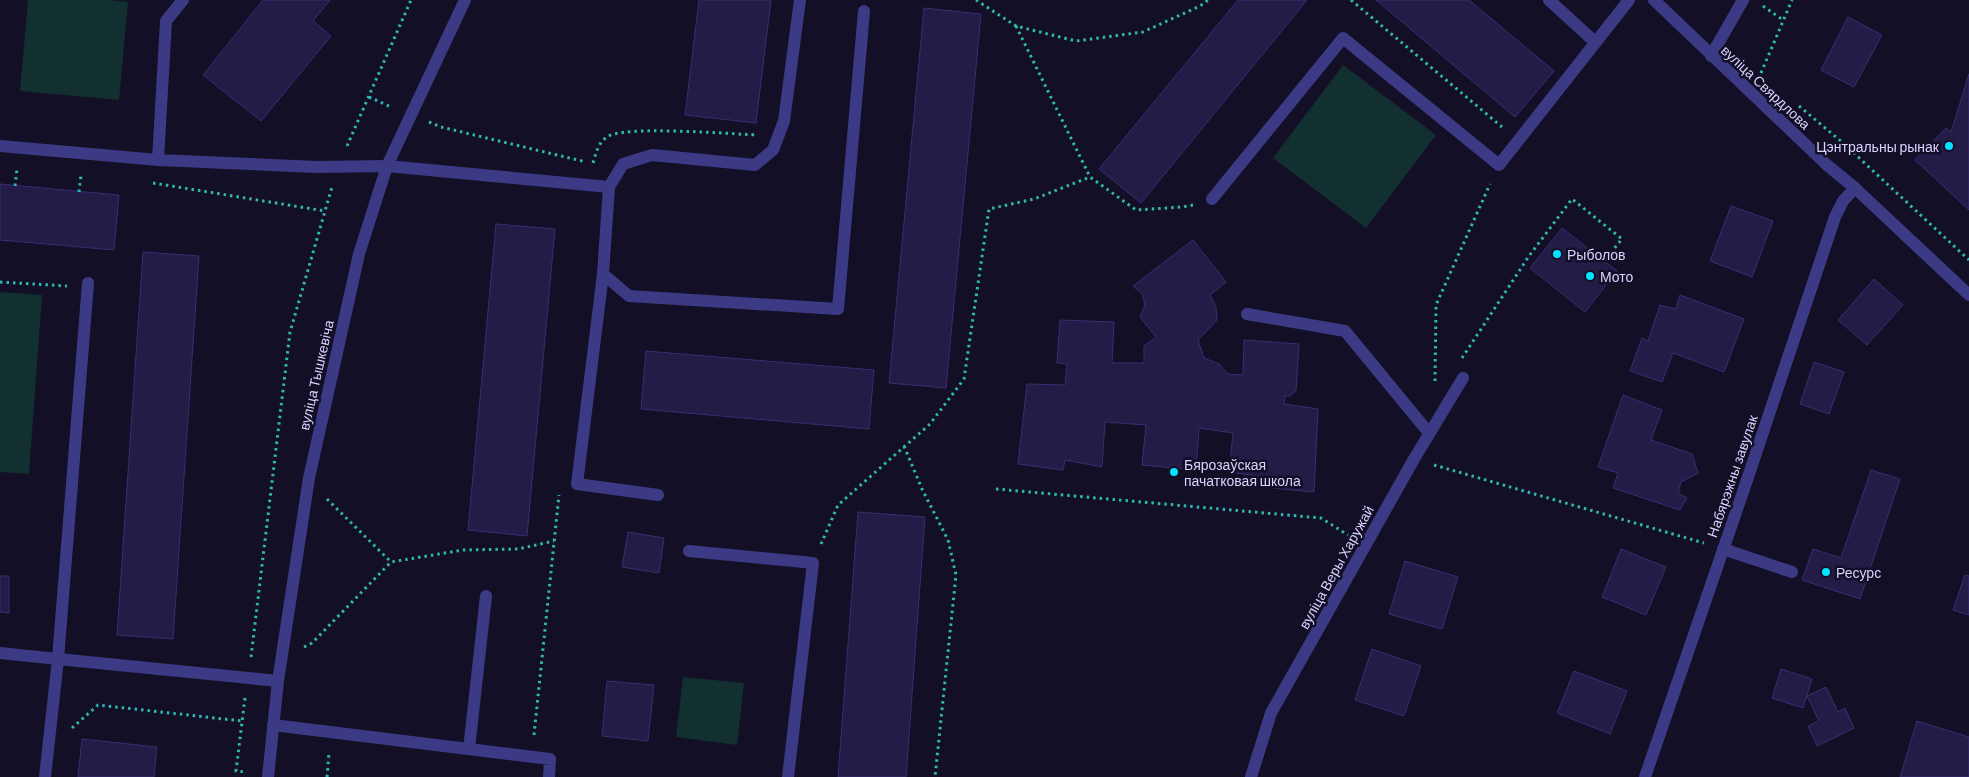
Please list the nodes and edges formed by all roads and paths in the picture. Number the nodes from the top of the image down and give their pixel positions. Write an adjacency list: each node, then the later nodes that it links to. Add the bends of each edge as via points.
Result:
1 (183, 0): 25 (street, via 166,21)
2 (411, 0): 28 (path)
3 (465, 0): 21 (street, вуліца Тышкевіча)
4 (800, 0): 40 (street, via 784,121 773,150 755,165 652,155 623,164)
5 (976, 0): 16 (path)
6 (1208, 0): 16 (path, via 1143,32 1086,40 1076,41)
7 (1351, 0): 22 (path)
8 (1550, 0): 17 (street)
9 (1629, 0): 17 (street)
10 (1654, 0): 18 (street, вуліца Свярдлова)
11 (1743, 0): 18 (street)
12 (1792, 0): 15 (path)
13 (1761, 5): 15 (path)
14 (864, 11): 47 (street, via 838,309 629,296)
15 (1783, 20): 19 (path, via 1761,74)
16 (1016, 26): 36 (path)
17 (1595, 42): 27 (street)
18 (1711, 56): 41 (street, вуліца Свярдлова, via 1826,165)
19 (1768, 80)
20 (1798, 105): 45 (path)
21 (411, 115): 26 (path, via 441,127); 29 (street, вуліца Тышкевіча)
22 (1506, 130)
23 (760, 135): 26 (path, via 636,130 608,135 598,146)
24 (0, 146): 25 (street)
25 (158, 160): 28 (street)
26 (593, 163): 38 (path)
27 (1499, 165): 43 (street, via 1343,38); 54 (path, via 1436,304)
28 (338, 166): 29 (street); 44 (path)
29 (387, 166): 38 (street); 58 (street, вуліца Тышкевіча, via 359,254)
30 (9, 168): 31 (path)
31 (17, 169): 32 (path); 39 (path)
32 (26, 170)
33 (72, 174): 34 (path)
34 (81, 174): 35 (path); 42 (path)
35 (90, 175)
36 (1090, 177): 43 (path, via 1136,210 1182,208); 56 (path, via 1034,198 989,209 964,379 930,424)
37 (144, 182): 44 (path)
38 (590, 185): 40 (street)
39 (15, 186)
40 (609, 187): 47 (street)
41 (1856, 188): 50 (street, вуліца Свярдлова); 63 (street, Набярэжны завулак, via 1834,217)
42 (79, 192)
43 (1212, 199)
44 (325, 211): 72 (path, via 290,332)
45 (1969, 260)
46 (1604, 261): 52 (path, via 1622,239 1572,199 1529,256)
47 (603, 274): 60 (street, via 577,484)
48 (0, 282): 49 (path)
49 (88, 285): 71 (street)
50 (1969, 295)
51 (1247, 314): 55 (street, via 1345,331)
52 (1460, 361)
53 (1463, 378): 55 (street, вуліца Веры Харужай)
54 (1434, 382)
55 (1429, 433): 57 (street, вуліца Веры Харужай)
56 (904, 446): 66 (path, via 838,505); 83 (path, via 948,540 956,575)
57 (1414, 459): 63 (path); 84 (street, вуліца Веры Харужай, via 1271,713)
58 (308, 478): 65 (path); 70 (street, вуліца Тышкевіча)
59 (996, 489): 61 (path, via 1321,518)
60 (658, 495)
61 (1353, 539)
62 (554, 541): 65 (path, via 518,549 464,550)
63 (1724, 549): 67 (street); 85 (street, Набярэжны завулак)
64 (689, 551): 66 (street)
65 (391, 562): 70 (path, via 312,643)
66 (813, 563): 82 (street)
67 (1792, 572)
68 (486, 596): 76 (street)
69 (0, 654): 71 (street)
70 (281, 658): 73 (street, вуліца Тышкевіча)
71 (58, 659): 72 (street); 77 (street)
72 (248, 678): 73 (street); 74 (path)
73 (278, 680): 75 (street, вуліца Тышкевіча)
74 (242, 721): 77 (path, via 98,705); 78 (path)
75 (273, 725): 76 (street); 80 (street, вуліца Тышкевіча)
76 (469, 749): 81 (street, via 550,759)
77 (48, 751): 79 (street)
78 (236, 771)
79 (45, 777)
80 (268, 777)
81 (549, 777)
82 (788, 777)
83 (935, 777)
84 (1250, 777)
85 (1645, 777)

